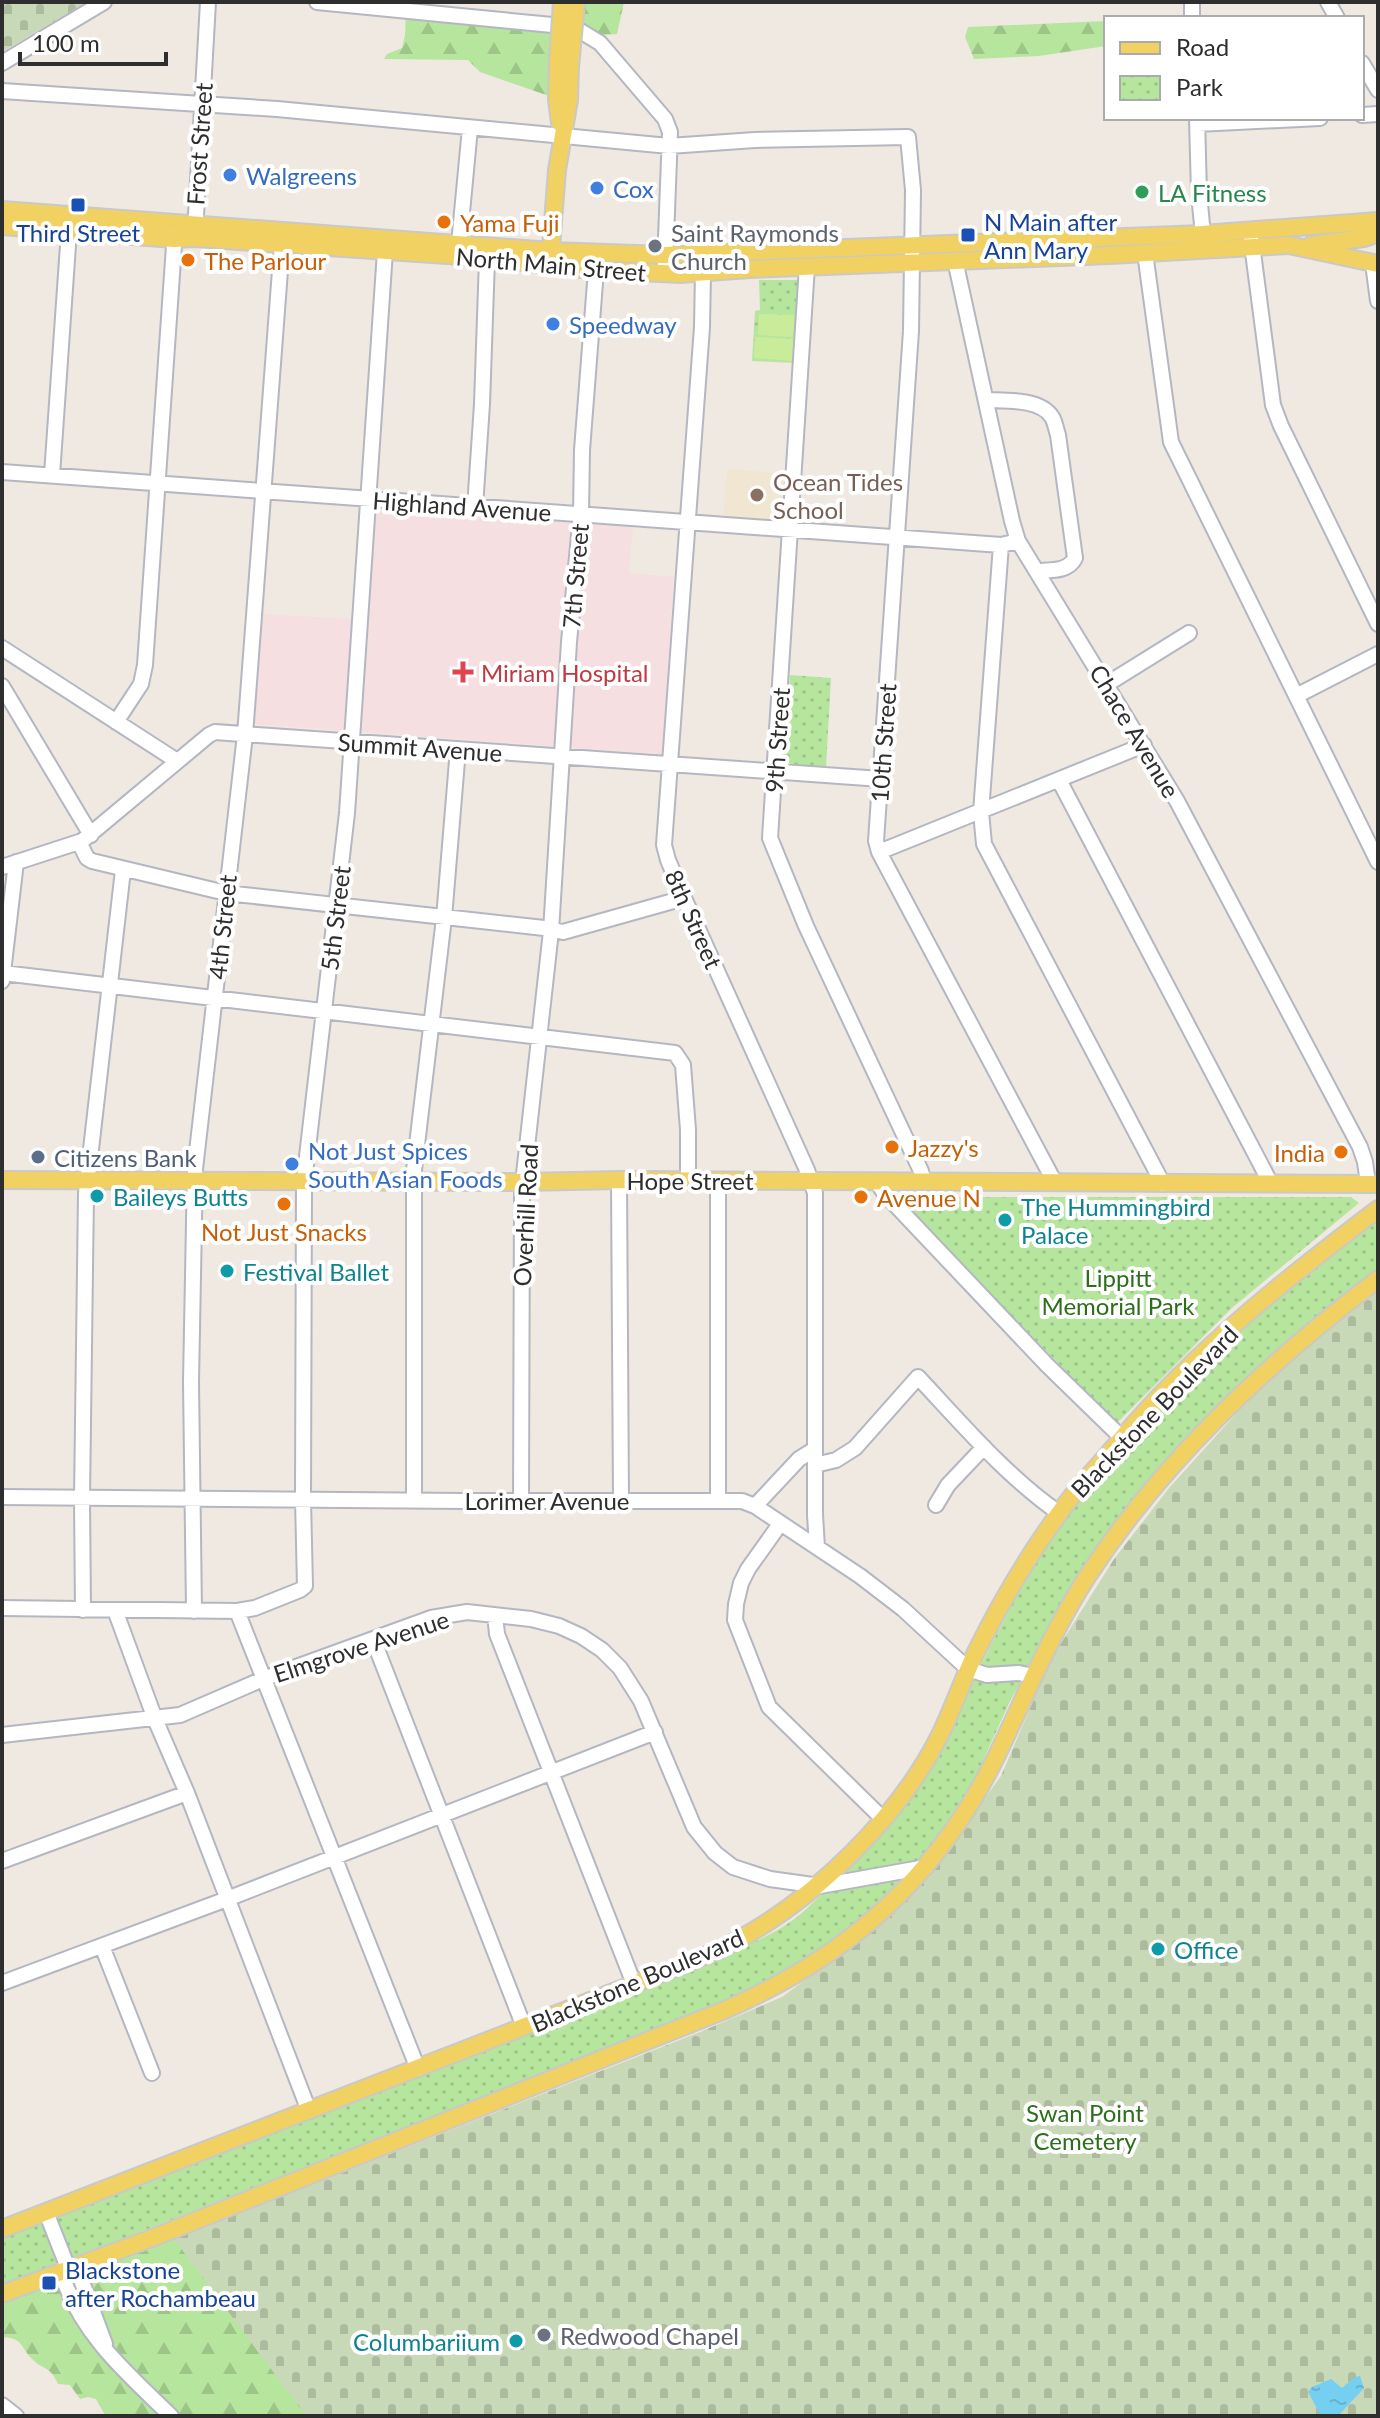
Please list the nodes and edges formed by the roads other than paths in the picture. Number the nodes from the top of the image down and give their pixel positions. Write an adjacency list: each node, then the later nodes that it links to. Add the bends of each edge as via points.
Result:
1 (104, 2): 6 (street)
2 (208, 2): 11 (street, Frost Street)
3 (317, 2): 16 (street, via 577,29 600,43 665,119)
4 (562, 2): 7 (main road, bridge)
5 (576, 2): 7 (main road, bridge)
6 (2, 63)
7 (564, 64): 15 (main road, via 569,100)
8 (1364, 66): 9 (street)
9 (1378, 90)
10 (2, 91): 11 (street)
11 (202, 104): 14 (street); 22 (street, Frost Street)
12 (1238, 120): 13 (street)
13 (1197, 121): 26 (street)
14 (470, 128): 15 (street); 28 (street)
15 (561, 137): 16 (street); 34 (main road)
16 (669, 146): 32 (street, 10th Street, via 908,137); 33 (street)
17 (2, 210): 21 (main road, North Main Street)
18 (1378, 221): 19 (main road)
19 (1341, 225): 24 (main road); 25 (main road)
20 (2, 226): 23 (main road, North Main Street)
21 (175, 230): 22 (main road, North Main Street); 23 (main road, North Main Street); 46 (street)
22 (195, 230): 27 (main road, North Main Street); 28 (main road, North Main Street)
23 (69, 231): 45 (street)
24 (1371, 236): 29 (main road); 37 (main road)
25 (1252, 239): 26 (main road); 29 (main road); 57 (street, via 1273,405)
26 (1203, 242): 30 (main road)
27 (282, 244): 31 (main road, North Main Street); 47 (street, 4th Street)
28 (459, 244): 34 (main road, North Main Street)
29 (1289, 245): 37 (main road)
30 (1145, 247): 32 (main road, North Main Street); 36 (main road, North Main Street); 63 (street, via 1171,442)
31 (385, 251): 35 (main road, North Main Street); 48 (street, 5th Street)
32 (912, 254): 33 (main road, North Main Street); 36 (main road, North Main Street); 38 (main road, North Main Street); 53 (street, 10th Street)
33 (664, 255): 34 (main road, North Main Street); 41 (street)
34 (550, 258): 35 (main road, North Main Street); 39 (main road, North Main Street)
35 (487, 259): 49 (street)
36 (955, 260): 43 (street, Chace Avenue)
37 (1376, 261): 42 (street)
38 (807, 266): 40 (main road, North Main Street); 52 (street, 9th Street)
39 (596, 270): 41 (main road, North Main Street); 50 (street, 7th Street)
40 (703, 272): 41 (main road, North Main Street); 51 (street, 8th Street)
41 (665, 273)
42 (1378, 301)
43 (986, 400): 54 (street, Chace Avenue); 56 (street, via 1044,409 1058,435 1075,558 1061,569)
44 (2, 472): 45 (street, Highland Avenue)
45 (52, 475): 46 (street, Highland Avenue)
46 (158, 484): 47 (street, Highland Avenue); 64 (street, via 145,665 141,684)
47 (263, 490): 48 (street, Highland Avenue); 65 (street, 4th Street)
48 (368, 500): 49 (street, Highland Avenue); 66 (street, 5th Street)
49 (475, 507): 50 (street, Highland Avenue)
50 (581, 514): 51 (street, Highland Avenue); 69 (street, 7th Street)
51 (687, 522): 52 (street, Highland Avenue); 71 (street, 8th Street)
52 (791, 531): 53 (street, Highland Avenue); 72 (street, 9th Street)
53 (898, 538): 55 (street, Highland Avenue); 73 (street, 10th Street)
54 (1018, 541): 55 (street, Highland Avenue); 56 (street, Chace Avenue)
55 (1001, 545): 75 (street)
56 (1037, 571): 61 (street, Chace Avenue)
57 (1378, 624)
58 (1189, 633): 61 (street)
59 (2, 648): 64 (street)
60 (1378, 654): 63 (street)
61 (1107, 684): 67 (street, Chace Avenue)
62 (2, 686): 76 (street)
63 (1296, 696): 78 (street)
64 (116, 722): 70 (street)
65 (245, 735): 66 (street, Summit Avenue); 70 (street, Summit Avenue, via 215,732); 81 (street, 4th Street)
66 (352, 741): 68 (street, Summit Avenue); 83 (street, 5th Street)
67 (1144, 745): 74 (street); 106 (street, Chace Avenue, via 1360,1147)
68 (458, 749): 69 (street, Summit Avenue); 84 (street)
69 (563, 757): 71 (street, Summit Avenue); 85 (street, 7th Street)
70 (177, 761): 76 (street, Summit Avenue)
71 (669, 765): 72 (street, Summit Avenue); 82 (street, 8th Street, via 664,845)
72 (774, 772): 73 (street, Summit Avenue); 105 (street, 9th Street, via 770,838)
73 (881, 779): 77 (street, 10th Street)
74 (1059, 780): 75 (street); 108 (street)
75 (981, 812): 77 (street); 107 (street, via 988,853)
76 (85, 838): 79 (street, Summit Avenue); 80 (street, via 87,858)
77 (879, 852): 99 (street, 10th Street)
78 (1378, 862)
79 (9, 864): 86 (street)
80 (123, 870): 81 (street); 88 (street)
81 (226, 893): 83 (street); 89 (street, 4th Street)
82 (684, 898): 85 (street); 103 (street, 8th Street)
83 (337, 905): 84 (street); 90 (street, 5th Street)
84 (444, 918): 85 (street); 91 (street)
85 (551, 931): 92 (street, Overhill Road)
86 (3, 973): 87 (street); 88 (street)
87 (2, 981)
88 (110, 985): 89 (street); 96 (street)
89 (215, 998): 90 (street); 97 (street, 4th Street)
90 (324, 1011): 91 (street); 100 (street, 5th Street)
91 (431, 1023): 92 (street); 101 (street)
92 (539, 1036): 98 (street, via 668,1051 679,1057); 102 (street, Overhill Road)
93 (2, 1180): 96 (main road, Hope Street)
94 (619, 1180): 98 (main road, Hope Street); 102 (main road, Hope Street); 121 (street)
95 (718, 1180): 98 (main road, Hope Street); 103 (main road, Hope Street); 122 (street)
96 (86, 1181): 97 (main road, Hope Street); 116 (street)
97 (195, 1181): 100 (main road, Hope Street); 117 (street, 4th Street)
98 (688, 1181)
99 (1054, 1181): 105 (main road, Hope Street); 107 (main road, Hope Street)
100 (304, 1182): 101 (main road, Hope Street); 118 (street, 5th Street)
101 (414, 1182): 102 (main road, Hope Street); 119 (street)
102 (524, 1182): 120 (street, Overhill Road)
103 (810, 1182): 104 (main road, Hope Street); 113 (street, 8th Street, via 816,1204)
104 (877, 1182): 105 (main road, Hope Street); 111 (street)
105 (924, 1182)
106 (1373, 1183): 108 (main road, Hope Street); 109 (main road, Blackstone Boulevard)
107 (1163, 1184): 108 (main road, Hope Street)
108 (1271, 1184)
109 (1372, 1214): 111 (main road, Blackstone Boulevard, via 1226,1332)
110 (1378, 1279): 136 (main road, Blackstone Boulevard, via 1283,1354 1180,1457 1087,1577)
111 (1122, 1438): 125 (main road, Blackstone Boulevard)
112 (984, 1447): 114 (street, via 918,1377 855,1448); 123 (street); 125 (street)
113 (815, 1449): 114 (street, 8th Street); 124 (street)
114 (815, 1465): 127 (street, 8th Street)
115 (2, 1497): 116 (street, Lorimer Avenue)
116 (82, 1499): 117 (street, Lorimer Avenue); 129 (street)
117 (193, 1499): 118 (street, Lorimer Avenue); 131 (street, 4th Street)
118 (303, 1500): 119 (street, Lorimer Avenue); 132 (street, 5th Street, via 305,1586)
119 (414, 1500): 120 (street, Lorimer Avenue)
120 (521, 1500): 121 (street, Lorimer Avenue)
121 (621, 1500): 122 (street, Lorimer Avenue)
122 (718, 1500): 124 (street, Lorimer Avenue)
123 (936, 1505)
124 (755, 1506): 126 (street, Lorimer Avenue)
125 (1059, 1513): 135 (main road, Blackstone Boulevard, via 1001,1604)
126 (780, 1524): 127 (street, Lorimer Avenue); 144 (street, via 741,1583 735,1620 769,1707)
127 (817, 1547): 135 (street, Lorimer Avenue, via 903,1609)
128 (2, 1608): 129 (street)
129 (83, 1610): 130 (street)
130 (115, 1610): 131 (street); 138 (street)
131 (194, 1611): 132 (street)
132 (237, 1611): 137 (street)
133 (495, 1615): 134 (street, Elmgrove Avenue, via 447,1615); 139 (street, Elmgrove Avenue, via 559,1626 602,1650 633,1687); 141 (street, via 497,1634)
134 (373, 1639): 137 (street, Elmgrove Avenue); 143 (street)
135 (968, 1669): 136 (street); 144 (main road, Blackstone Boulevard, via 939,1736)
136 (1033, 1676): 147 (main road, Blackstone Boulevard, via 987,1773)
137 (263, 1679): 138 (street, Elmgrove Avenue, via 180,1715); 145 (street)
138 (155, 1719): 140 (street, Elmgrove Avenue); 142 (street)
139 (655, 1732): 141 (street); 148 (street, Elmgrove Avenue, via 694,1827 715,1853 733,1867 770,1879)
140 (2, 1735)
141 (551, 1773): 143 (street); 152 (street)
142 (187, 1793): 146 (street); 149 (street)
143 (442, 1815): 145 (street); 153 (street)
144 (883, 1819): 148 (main road, Blackstone Boulevard)
145 (334, 1857): 149 (street); 154 (street)
146 (2, 1861)
147 (926, 1867): 148 (street, Elmgrove Avenue); 159 (main road, Blackstone Boulevard, via 865,1928 764,1993)
148 (816, 1885): 152 (main road, Blackstone Boulevard, via 732,1943)
149 (227, 1899): 150 (street); 156 (street)
150 (102, 1946): 151 (street); 155 (street)
151 (2, 1983)
152 (634, 1984): 153 (main road, Blackstone Boulevard)
153 (524, 2027): 154 (main road, Blackstone Boulevard)
154 (418, 2069): 156 (main road, Blackstone Boulevard)
155 (152, 2073)
156 (309, 2111): 157 (main road, Blackstone Boulevard)
157 (46, 2212): 158 (main road, Blackstone Boulevard); 159 (street)
158 (2, 2229)
159 (68, 2268): 160 (main road, Blackstone Boulevard); 161 (street, via 79,2274 109,2354)
160 (2, 2294)
161 (171, 2416)

